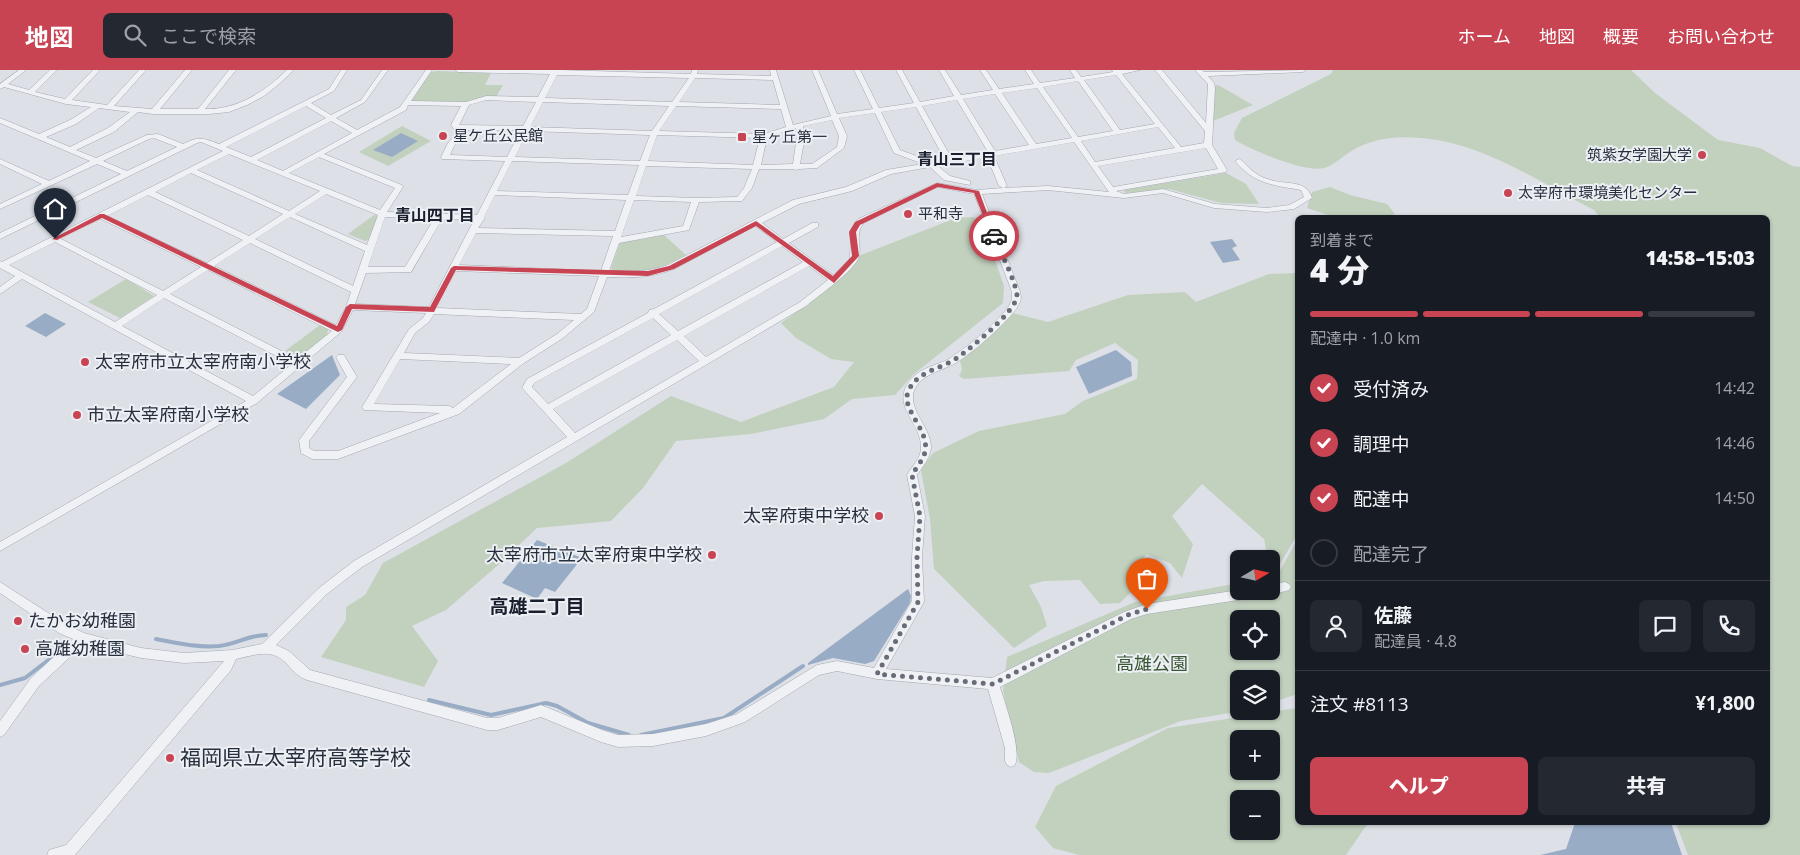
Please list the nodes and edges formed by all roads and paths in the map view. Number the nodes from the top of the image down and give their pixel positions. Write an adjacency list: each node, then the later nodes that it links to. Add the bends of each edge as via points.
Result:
1 (23, 70): 30 (street)
2 (54, 70): 32 (street)
3 (97, 70): 35 (street)
4 (143, 70): 43 (street)
5 (189, 70): 47 (street)
6 (234, 70): 45 (street)
7 (291, 70): 45 (street, via 249,101 225,110)
8 (344, 70): 36 (street, via 332,90)
9 (385, 70): 49 (street, via 363,101)
10 (429, 70): 37 (street)
11 (458, 70): 22 (street)
12 (815, 70): 48 (street)
13 (857, 70): 46 (street)
14 (900, 70): 40 (street)
15 (942, 70): 33 (street)
16 (983, 70): 31 (street)
17 (1028, 70): 29 (street)
18 (1073, 70): 28 (street)
19 (1137, 70): 24 (street)
20 (1158, 70): 56 (street)
21 (1303, 70): 23 (street)
22 (555, 71): 26 (street); 34 (street)
23 (1291, 71): 25 (street)
24 (1116, 72): 28 (street); 52 (street)
25 (1200, 72): 56 (street, via 1212,88)
26 (694, 73): 27 (street); 39 (street)
27 (774, 74): 42 (street)
28 (1080, 79): 29 (street); 57 (street)
29 (1039, 86): 31 (street); 62 (street)
30 (1, 87): 32 (street)
31 (997, 92): 33 (street); 64 (street)
32 (30, 93): 35 (street)
33 (958, 98): 40 (street); 71 (street)
34 (541, 100): 38 (street, via 486,98); 39 (street); 55 (street)
35 (66, 102): 41 (street)
36 (306, 104): 49 (street); 66 (street)
37 (406, 104): 38 (street); 58 (street)
38 (466, 104): 53 (street, via 455,125)
39 (674, 104): 42 (street); 59 (street)
40 (918, 104): 46 (street); 74 (street)
41 (96, 107): 43 (street); 60 (street, via 73,122)
42 (783, 107): 54 (street)
43 (108, 108): 44 (street)
44 (135, 111): 47 (street); 67 (street, via 111,130)
45 (200, 111): 47 (street)
46 (876, 111): 48 (street); 79 (street, via 897,151)
47 (153, 112)
48 (835, 117): 51 (street); 82 (street, via 843,136 840,148 814,166)
49 (332, 118): 58 (street); 72 (street)
50 (0, 120): 60 (street)
51 (799, 125): 54 (street); 82 (street, via 801,136)
52 (1160, 125): 57 (street); 68 (street)
53 (466, 128): 55 (street); 73 (street, via 445,157)
54 (790, 128): 61 (street)
55 (526, 129): 59 (street); 73 (street)
56 (1209, 131): 63 (street)
57 (1118, 132): 62 (street)
58 (357, 133): 70 (street)
59 (654, 133): 61 (street); 78 (street)
60 (41, 136): 67 (street)
61 (764, 136): 81 (street)
62 (1077, 140): 64 (street); 80 (street)
63 (1208, 145): 68 (street); 89 (street, via 1223,170)
64 (1033, 146): 71 (street)
65 (183, 147): 66 (street, via 202,140); 76 (street, via 155,136 147,137); 85 (street)
66 (220, 147): 69 (street)
67 (71, 149): 76 (street)
68 (1179, 149): 80 (street)
69 (229, 152): 72 (street); 83 (street)
70 (318, 154): 84 (street); 97 (street, via 399,187)
71 (990, 154): 74 (street); 87 (street)
72 (251, 160): 84 (street)
73 (511, 160): 78 (street); 92 (street)
74 (949, 160): 79 (street)
75 (0, 161): 86 (street)
76 (97, 161): 85 (street); 86 (street)
77 (1240, 161): 89 (street, via 1250,173 1267,182 1303,188 1308,198 1291,207 1268,210 1214,206 1163,191 1124,196)
78 (643, 164): 81 (street); 93 (street)
79 (931, 164): 87 (street, via 949,180); 101 (street, via 889,172 850,189 804,199)
80 (1094, 164): 89 (street)
81 (756, 167): 82 (street); 94 (street, via 739,199)
82 (796, 168)
83 (192, 171): 90 (street); 96 (street)
84 (284, 173): 88 (street)
85 (127, 174): 104 (street)
86 (49, 184): 95 (street)
87 (1003, 186): 89 (street, via 1050,182)
88 (325, 191): 96 (street); 97 (street)
89 (1112, 191): 91 (street, via 1048,188)
90 (149, 192): 98 (street); 107 (street)
91 (977, 192): 117 (street, via 933,186 860,221 853,232 856,256); 145 (street, via 1015,289 1016,300 1009,311 976,342 957,358 921,376 908,392 907,402 926,442 924,456 912,475 920,516 918,602)
92 (494, 193): 93 (street); 100 (street)
93 (631, 198): 94 (street); 105 (street)
94 (696, 200): 105 (street, via 686,228)
95 (0, 207)
96 (289, 214): 107 (street); 109 (street)
97 (382, 214): 99 (street); 109 (street)
98 (102, 216): 106 (street); 111 (street)
99 (439, 216): 100 (street); 114 (street, via 408,270)
100 (481, 218): 103 (street)
101 (756, 223): 108 (street); 115 (street, via 664,270 639,275)
102 (814, 225): 108 (street)
103 (474, 230): 105 (street); 113 (street)
104 (0, 236)
105 (616, 238): 115 (street)
106 (55, 239): 112 (street); 120 (street)
107 (250, 239): 111 (street); 118 (street)
108 (783, 243): 110 (street); 123 (street)
109 (369, 249): 114 (street)
110 (809, 262): 117 (street); 127 (street)
111 (207, 266): 120 (street); 126 (street)
112 (3, 268): 116 (street)
113 (454, 268): 115 (street); 122 (street)
114 (362, 270): 118 (street)
115 (603, 273): 124 (street, via 590,310)
116 (22, 275): 119 (street); 125 (street)
117 (834, 280): 131 (street, via 803,304)
118 (355, 290): 121 (street)
119 (0, 291)
120 (164, 295): 125 (street); 132 (street)
121 (350, 307): 122 (street); 126 (street)
122 (432, 310): 124 (street); 128 (street, via 426,320 412,331)
123 (652, 312): 127 (street); 134 (street, via 530,381 527,388)
124 (583, 317): 130 (street)
125 (115, 326): 133 (street)
126 (338, 330): 132 (street)
127 (678, 336): 131 (street); 134 (street)
128 (397, 356): 130 (street); 135 (street, via 367,407)
129 (341, 357): 135 (street, via 352,377 304,440 307,453 338,455)
130 (520, 361): 135 (street)
131 (706, 361): 136 (street)
132 (299, 364): 133 (street)
133 (254, 401): 137 (street)
134 (546, 409): 136 (street)
135 (456, 411)
136 (574, 438): 143 (street, via 358,564 324,591)
137 (0, 547)
138 (0, 587): 142 (street)
139 (1285, 587): 140 (street)
140 (1280, 588)
141 (1230, 596): 146 (street, via 1128,615)
142 (82, 638): 144 (street, via 141,653 184,658); 147 (street, via 35,682)
143 (265, 648): 144 (street); 145 (street, via 284,652 307,675 487,724 541,712 618,741 653,740 706,730 741,718 826,667)
144 (232, 655): 149 (street, via 227,666 70,851)
145 (877, 674): 146 (street)
146 (993, 684): 148 (street)
147 (0, 731)
148 (1011, 761)
149 (54, 855)

